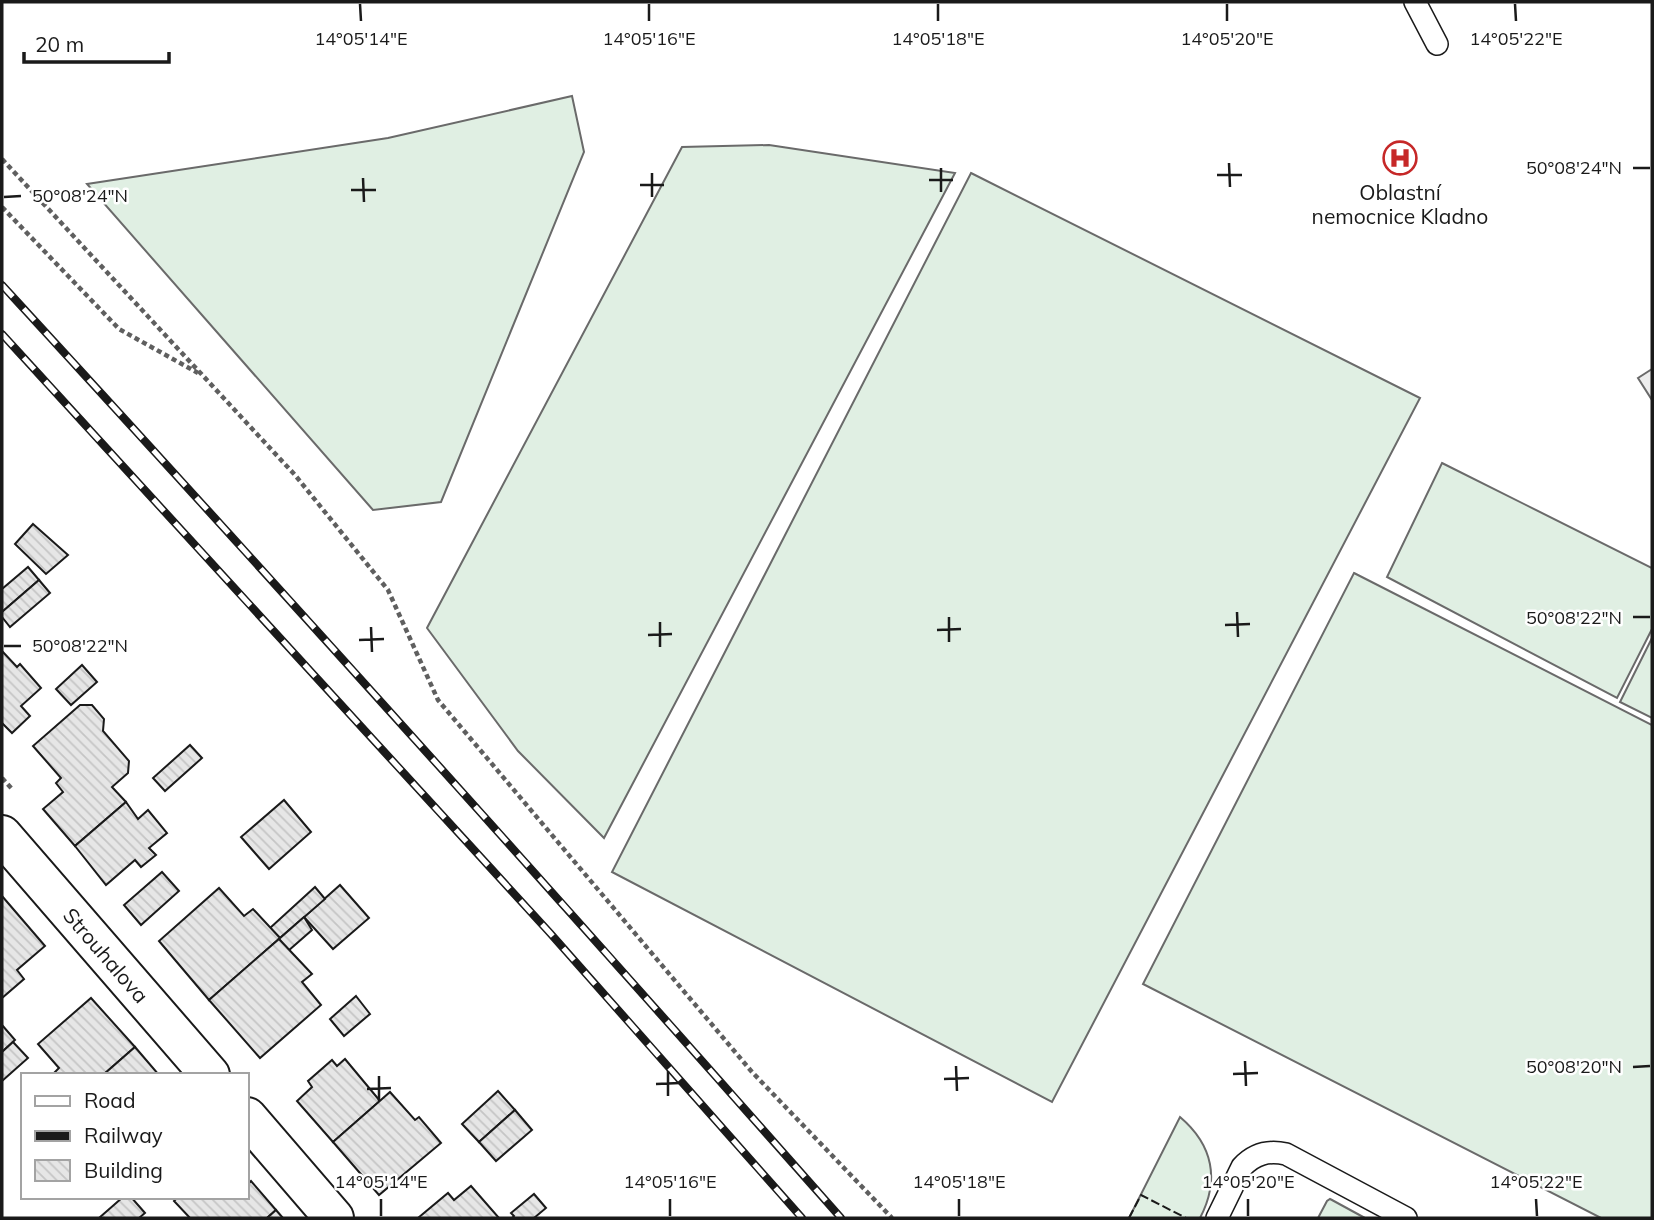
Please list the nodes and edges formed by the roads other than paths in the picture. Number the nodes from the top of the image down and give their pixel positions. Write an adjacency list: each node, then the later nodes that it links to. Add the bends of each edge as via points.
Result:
1 (1415, 2): 2 (lane)
2 (1437, 44)
3 (2, 835): 4 (street, Strouhalova)
4 (208, 1073)
5 (248, 1118): 6 (street)
6 (334, 1218)
7 (1217, 1218): 8 (lane, via 1247,1161 1274,1152 1286,1154)
8 (1406, 1218)

